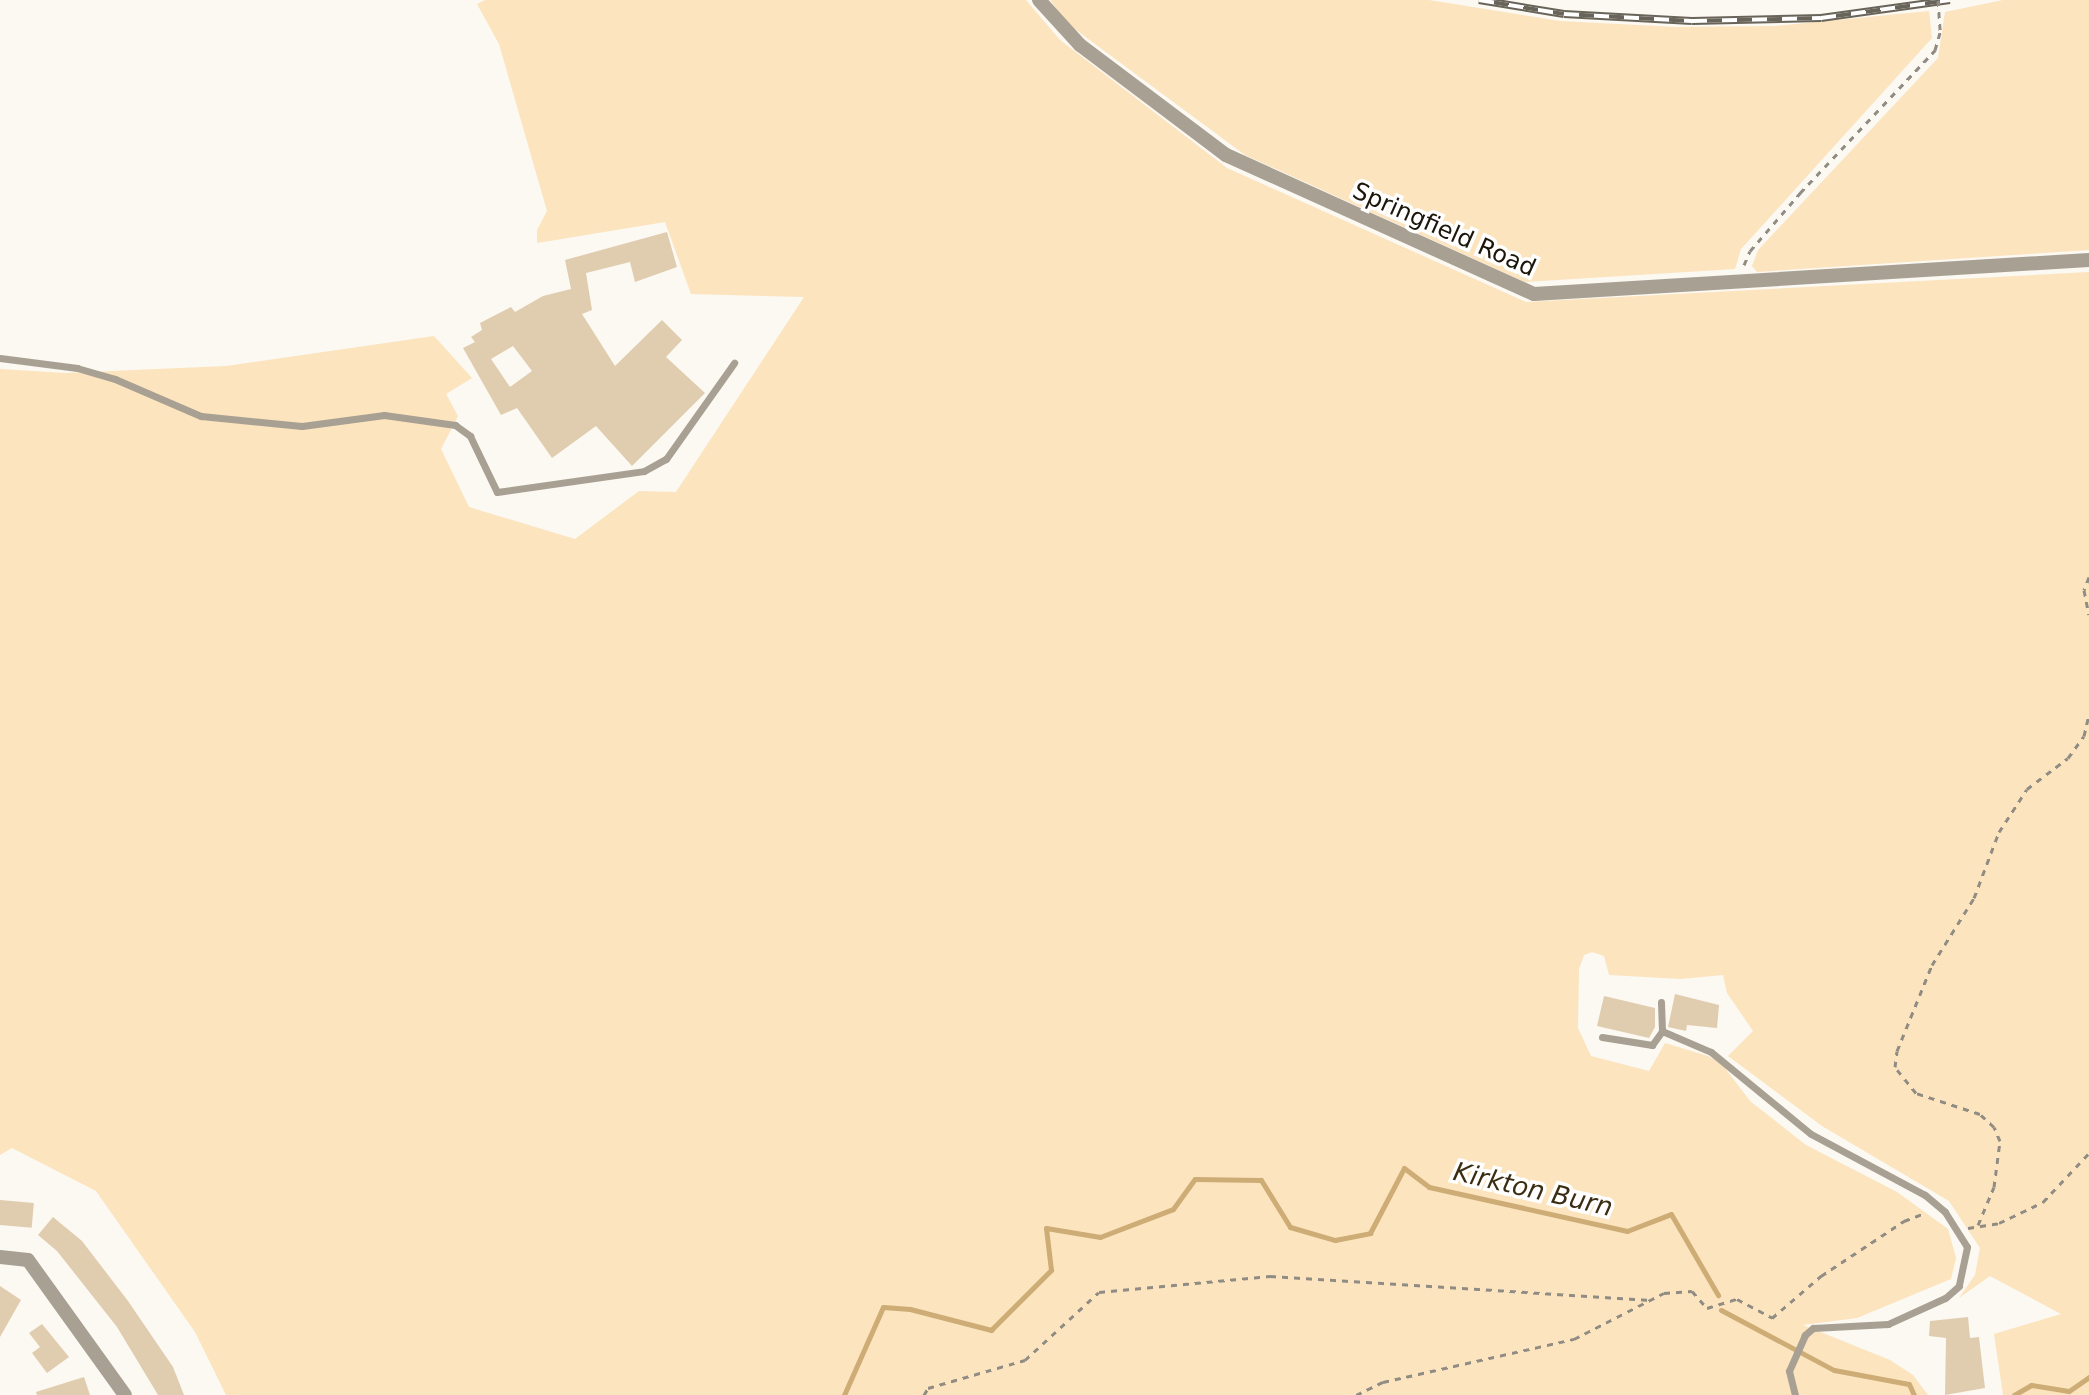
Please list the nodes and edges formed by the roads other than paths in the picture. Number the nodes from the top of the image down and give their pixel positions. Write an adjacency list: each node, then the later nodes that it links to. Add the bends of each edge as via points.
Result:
1 (1039, 0): 2 (street, Springfield Road, via 1080,45 1226,155 1534,294)
2 (2089, 260)
3 (0, 358): 4 (lane, via 102,375 201,416 302,426 384,415 455,425 470,436 497,492 644,471 666,459)
4 (734, 363)
5 (1661, 1002): 6 (lane)
6 (1662, 1031): 7 (lane, via 1652,1045); 10 (lane, via 1711,1052 1811,1134 1879,1168 1940,1208 1967,1247 1959,1286 1945,1298 1888,1324 1813,1328 1792,1355 1789,1371)
7 (1602, 1037)
8 (0, 1257): 9 (street, via 28,1260)
9 (125, 1395)
10 (1795, 1395)

